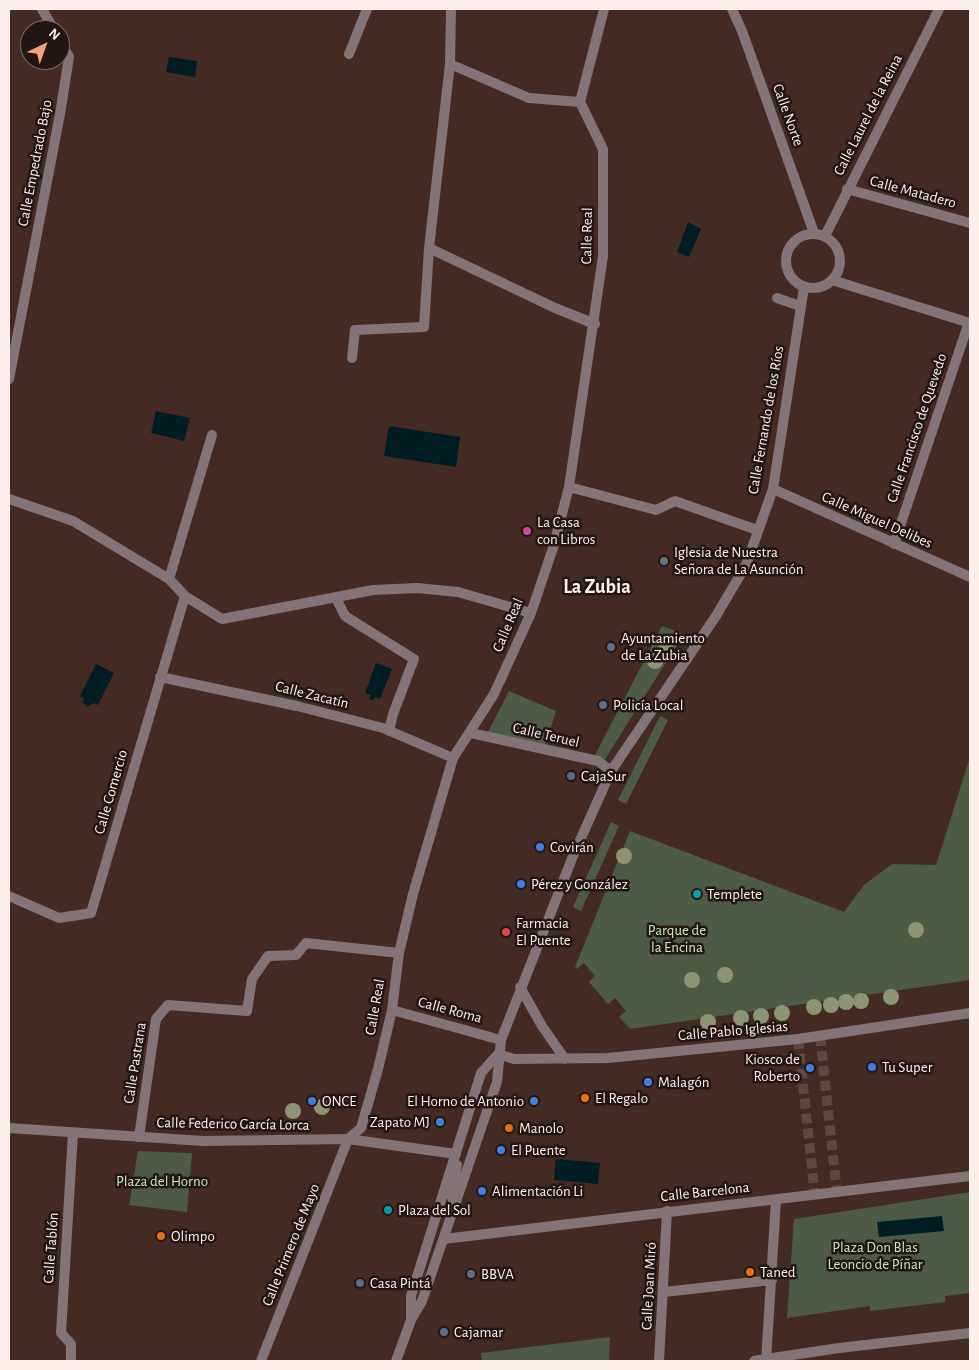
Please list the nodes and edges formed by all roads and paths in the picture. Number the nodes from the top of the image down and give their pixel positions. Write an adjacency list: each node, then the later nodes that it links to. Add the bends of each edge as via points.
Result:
1 (42, 9): 7 (street)
2 (367, 9): 8 (street)
3 (451, 9): 9 (street)
4 (604, 9): 11 (street)
5 (732, 9): 14 (street, Calle Norte)
6 (939, 9): 12 (street, Calle Laurel de la Reina)
7 (48, 20)
8 (349, 54)
9 (450, 64): 11 (street, via 529,98); 16 (street)
10 (67, 70): 24 (street, Calle Empedrado Bajo)
11 (580, 102): 22 (street, Calle Real, via 603,148 603,256)
12 (847, 189): 13 (street, Calle Matadero); 15 (street, Calle Laurel de la Reina)
13 (970, 223)
14 (814, 233): 15 (street); 18 (street, via 799,237 788,248 785,263 791,278)
15 (825, 236): 17 (street, via 838,248 840,265)
16 (429, 248): 22 (street); 23 (street, via 424,327 356,330)
17 (832, 280): 18 (street, via 824,286); 21 (street)
18 (804, 287): 20 (street, Calle Fernando de los Ríos)
19 (777, 298): 20 (street)
20 (800, 306): 28 (street, Calle Fernando de los Ríos)
21 (970, 323): 31 (street, Calle Francisco de Quevedo)
22 (595, 324): 27 (street, Calle Real)
23 (352, 358)
24 (11, 360): 25 (street, Calle Empedrado Bajo)
25 (9, 379)
26 (212, 435): 33 (street)
27 (569, 487): 30 (street, via 656,510 675,501); 36 (street, Calle Real)
28 (772, 489): 30 (street, Calle Fernando de los Ríos); 31 (street, Calle Miguel Delibes)
29 (9, 499): 33 (street, via 73,521)
30 (756, 530): 41 (street, Calle Fernando de los Ríos, via 746,565 736,582)
31 (894, 544): 32 (street, Calle Miguel Delibes)
32 (970, 577)
33 (169, 578): 34 (street)
34 (185, 596): 35 (street, via 222,619); 37 (street, Calle Comercio)
35 (336, 598): 36 (street, via 373,590 417,588 458,592); 38 (street, via 345,616 414,659)
36 (531, 613): 39 (street, Calle Real, via 494,694)
37 (160, 677): 38 (street, Calle Zacatín, via 298,706); 42 (street, Calle Comercio, via 91,913 59,918)
38 (389, 732): 40 (street, Calle Zacatín)
39 (471, 733): 40 (street, Calle Real); 41 (street, Calle Teruel, via 598,761)
40 (453, 758): 43 (street, Calle Real)
41 (611, 771): 44 (street, Calle Fernando de los Ríos)
42 (9, 896)
43 (399, 953): 45 (street, Calle Real); 52 (street, Calle Pastrana, via 306,943 296,955 268,956 252,979 247,1011 168,1005 156,1018)
44 (520, 987): 47 (street, Calle Fernando de los Ríos); 49 (street)
45 (392, 1010): 47 (street, Calle Roma); 53 (street, Calle Real, via 361,1128)
46 (970, 1013): 49 (street, Calle Pablo Iglesias, via 798,1040)
47 (501, 1040): 48 (street, Calle Fernando de los Ríos)
48 (498, 1054): 49 (street, Calle Pablo Iglesias, via 514,1060); 54 (street, Calle Fernando de los Ríos, via 481,1073); 57 (street, Calle Fernando de los Ríos, via 497,1082)
49 (565, 1059)
50 (9, 1128): 51 (street, Calle Federico García Lorca)
51 (73, 1133): 52 (street, Calle Federico García Lorca); 65 (street, Calle Tablón, via 61,1332 72,1344)
52 (138, 1137): 53 (street, Calle Federico García Lorca, via 203,1141)
53 (348, 1139): 54 (street, Calle Federico García Lorca); 66 (street, Calle Primero de Mayo)
54 (456, 1154): 57 (street, via 458,1170 451,1194); 62 (street, Calle Fernando de los Ríos, via 411,1296)
55 (970, 1176): 56 (street, Calle Barcelona)
56 (776, 1200): 58 (street, Calle Barcelona); 60 (street)
57 (455, 1208): 59 (street, Calle Fernando de los Ríos)
58 (667, 1211): 59 (street, Calle Barcelona); 61 (street, Calle Joan Miró)
59 (444, 1239): 62 (street, Calle Fernando de los Ríos, via 422,1301)
60 (772, 1280): 61 (street); 64 (street)
61 (664, 1292): 68 (street, Calle Joan Miró)
62 (411, 1320): 67 (street)
63 (970, 1333): 64 (street)
64 (766, 1360): 69 (street)
65 (71, 1361)
66 (261, 1361)
67 (396, 1361)
68 (659, 1361)
69 (754, 1361)

